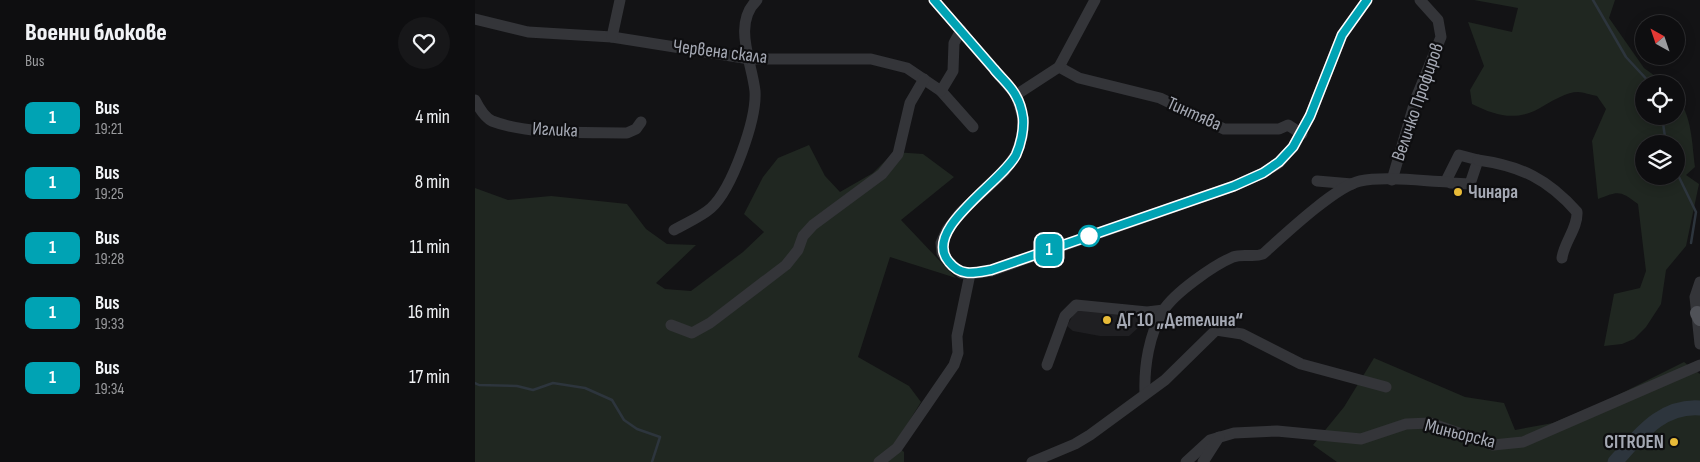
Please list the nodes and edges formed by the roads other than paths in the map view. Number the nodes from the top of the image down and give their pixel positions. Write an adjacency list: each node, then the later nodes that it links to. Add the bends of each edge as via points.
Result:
1 (620, 0): 9 (street)
2 (757, 0): 10 (street, via 745,21 746,52)
3 (934, 0): 8 (street)
4 (1095, 0): 11 (street)
5 (1367, 0): 18 (street, via 1342,35)
6 (1420, 0): 20 (street, Величко Профиров, via 1438,20 1441,37 1416,98)
7 (475, 19): 9 (street, Червена скала, via 528,32)
8 (961, 30): 13 (street, via 954,43 953,71); 14 (street)
9 (612, 37): 10 (street, Червена скала)
10 (750, 59): 12 (street, Червена скала, via 871,59 907,68); 24 (street, via 755,94 744,148 724,193 710,208)
11 (1059, 67): 14 (street); 18 (street, Тинтява, via 1079,78 1160,98 1224,129 1279,129 1288,125)
12 (924, 79): 13 (street, Червена скала); 30 (street, via 910,103 897,154 882,174 813,225 786,265 710,324 692,332)
13 (941, 91): 17 (street, Червена скала)
14 (1016, 96): 26 (street, via 1023,118 1022,137 1016,154 1003,172 961,212 941,243 943,253 953,268)
15 (475, 100): 16 (street, Иглика, via 492,121 528,129 627,133)
16 (641, 122)
17 (973, 127)
18 (1301, 134): 26 (street, via 1279,162 1234,186 991,270)
19 (1478, 160): 22 (street, via 1470,184); 22 (street, via 1457,156); 25 (street, via 1509,165 1533,174 1577,212)
20 (1392, 180): 22 (street); 23 (street)
21 (1317, 181): 23 (street)
22 (1448, 182)
23 (1351, 184): 28 (street, via 1263,254 1246,254 1222,262)
24 (674, 230)
25 (1562, 258)
26 (969, 274): 37 (street, via 954,365 897,448)
27 (1700, 282): 29 (street, via 1695,297)
28 (1164, 310): 32 (street, via 1147,312 1076,306 1065,316); 35 (street, via 1153,334 1147,360)
29 (1698, 316): 31 (street)
30 (671, 325)
31 (1700, 344)
32 (1047, 365)
33 (1700, 365): 36 (street, Миньорска, via 1546,434 1506,445 1493,446 1430,423 1406,424 1361,439 1277,432 1234,433)
34 (1386, 386): 35 (street, via 1301,364 1242,334 1215,330 1176,370)
35 (1145, 393): 38 (street, via 1075,444)
36 (1219, 437): 39 (street, Миньорска, via 1202,446); 40 (street)
37 (879, 462)
38 (1035, 462)
39 (1186, 462)
40 (1203, 462)

